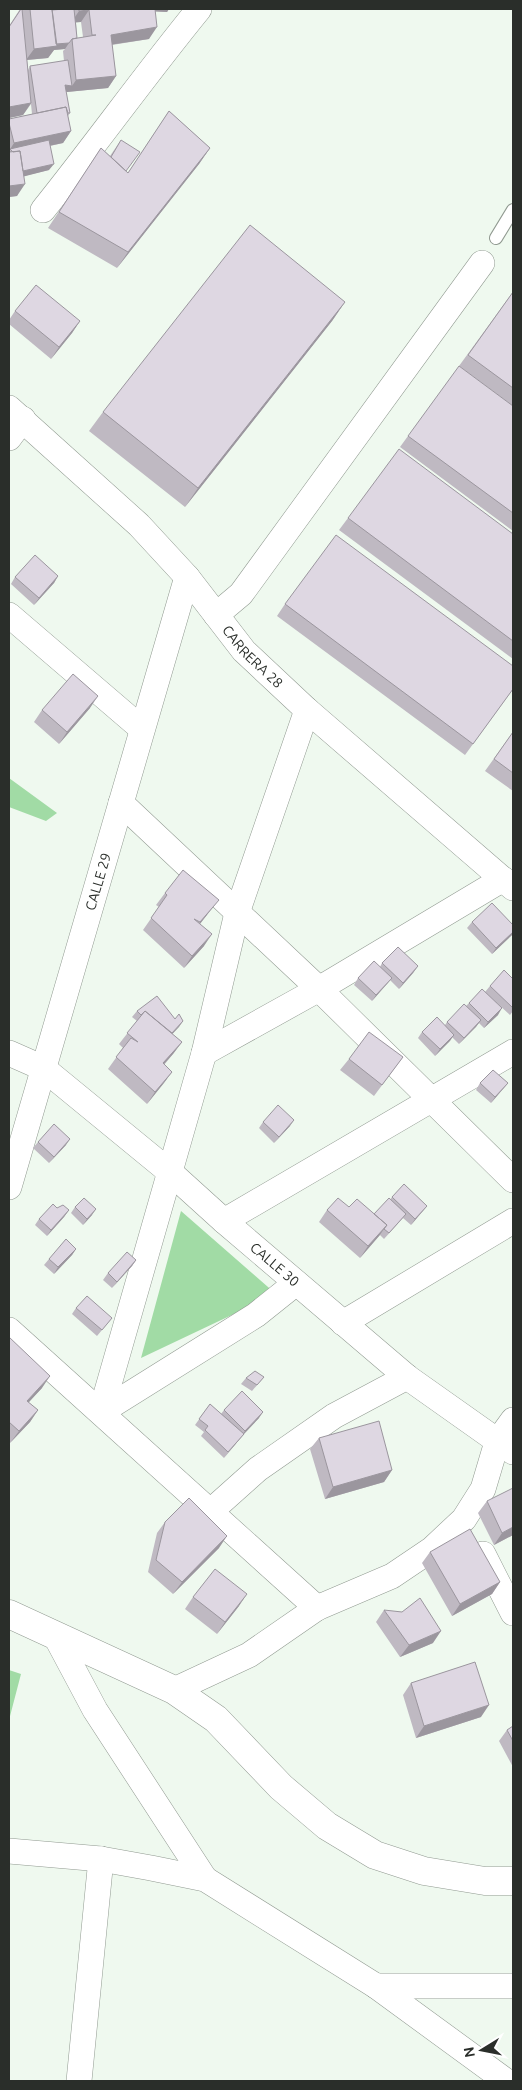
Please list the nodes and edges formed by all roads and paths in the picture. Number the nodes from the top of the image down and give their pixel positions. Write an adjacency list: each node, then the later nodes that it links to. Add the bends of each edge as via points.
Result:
1 (199, 9): 2 (street)
2 (43, 210)
3 (513, 210): 4 (lane)
4 (496, 238)
5 (482, 263): 9 (street, via 241,594)
6 (14, 422): 7 (street, CARRERA 28, via 139,525)
7 (187, 577): 9 (street, CARRERA 28); 11 (street, CALLE 29)
8 (9, 615): 11 (street)
9 (216, 615): 10 (street, CARRERA 28, via 244,651)
10 (307, 710): 13 (street, CARRERA 28); 14 (street)
11 (142, 730): 12 (street, CALLE 29)
12 (121, 803): 14 (street); 19 (street, CALLE 29)
13 (508, 883): 15 (street)
14 (238, 913): 15 (street); 18 (street)
15 (319, 989): 18 (street); 20 (street)
16 (513, 1052): 20 (street)
17 (9, 1053): 19 (street, CALLE 30)
18 (204, 1053): 21 (street)
19 (43, 1068): 21 (street, CALLE 30); 23 (street, CALLE 29)
20 (431, 1101): 22 (street); 25 (street)
21 (171, 1173): 25 (street, CALLE 30); 30 (street)
22 (513, 1180)
23 (9, 1187)
24 (513, 1221): 27 (street)
25 (224, 1222): 26 (street, CALLE 30)
26 (296, 1283): 27 (street, CALLE 30); 30 (street, via 256,1315)
27 (343, 1323): 29 (street, CALLE 30)
28 (9, 1330): 30 (street)
29 (407, 1377): 32 (street, CALLE 30); 33 (street, via 334,1416 258,1469)
30 (101, 1412): 33 (street)
31 (513, 1420): 32 (street)
32 (505, 1447): 34 (street)
33 (211, 1511): 35 (street)
34 (464, 1519): 35 (street, via 432,1549 392,1576); 36 (street)
35 (317, 1608): 39 (street, via 249,1655)
36 (513, 1613)
37 (9, 1614): 38 (street)
38 (55, 1635): 39 (street); 42 (street, via 96,1710)
39 (174, 1690): 43 (street, via 216,1718 280,1787 327,1826 375,1855 424,1871 485,1881)
40 (9, 1851): 41 (street)
41 (100, 1859): 42 (street); 46 (street)
42 (205, 1879): 44 (street)
43 (513, 1881)
44 (376, 1986): 45 (street); 47 (street)
45 (513, 1986)
46 (79, 2081)
47 (506, 2081)

